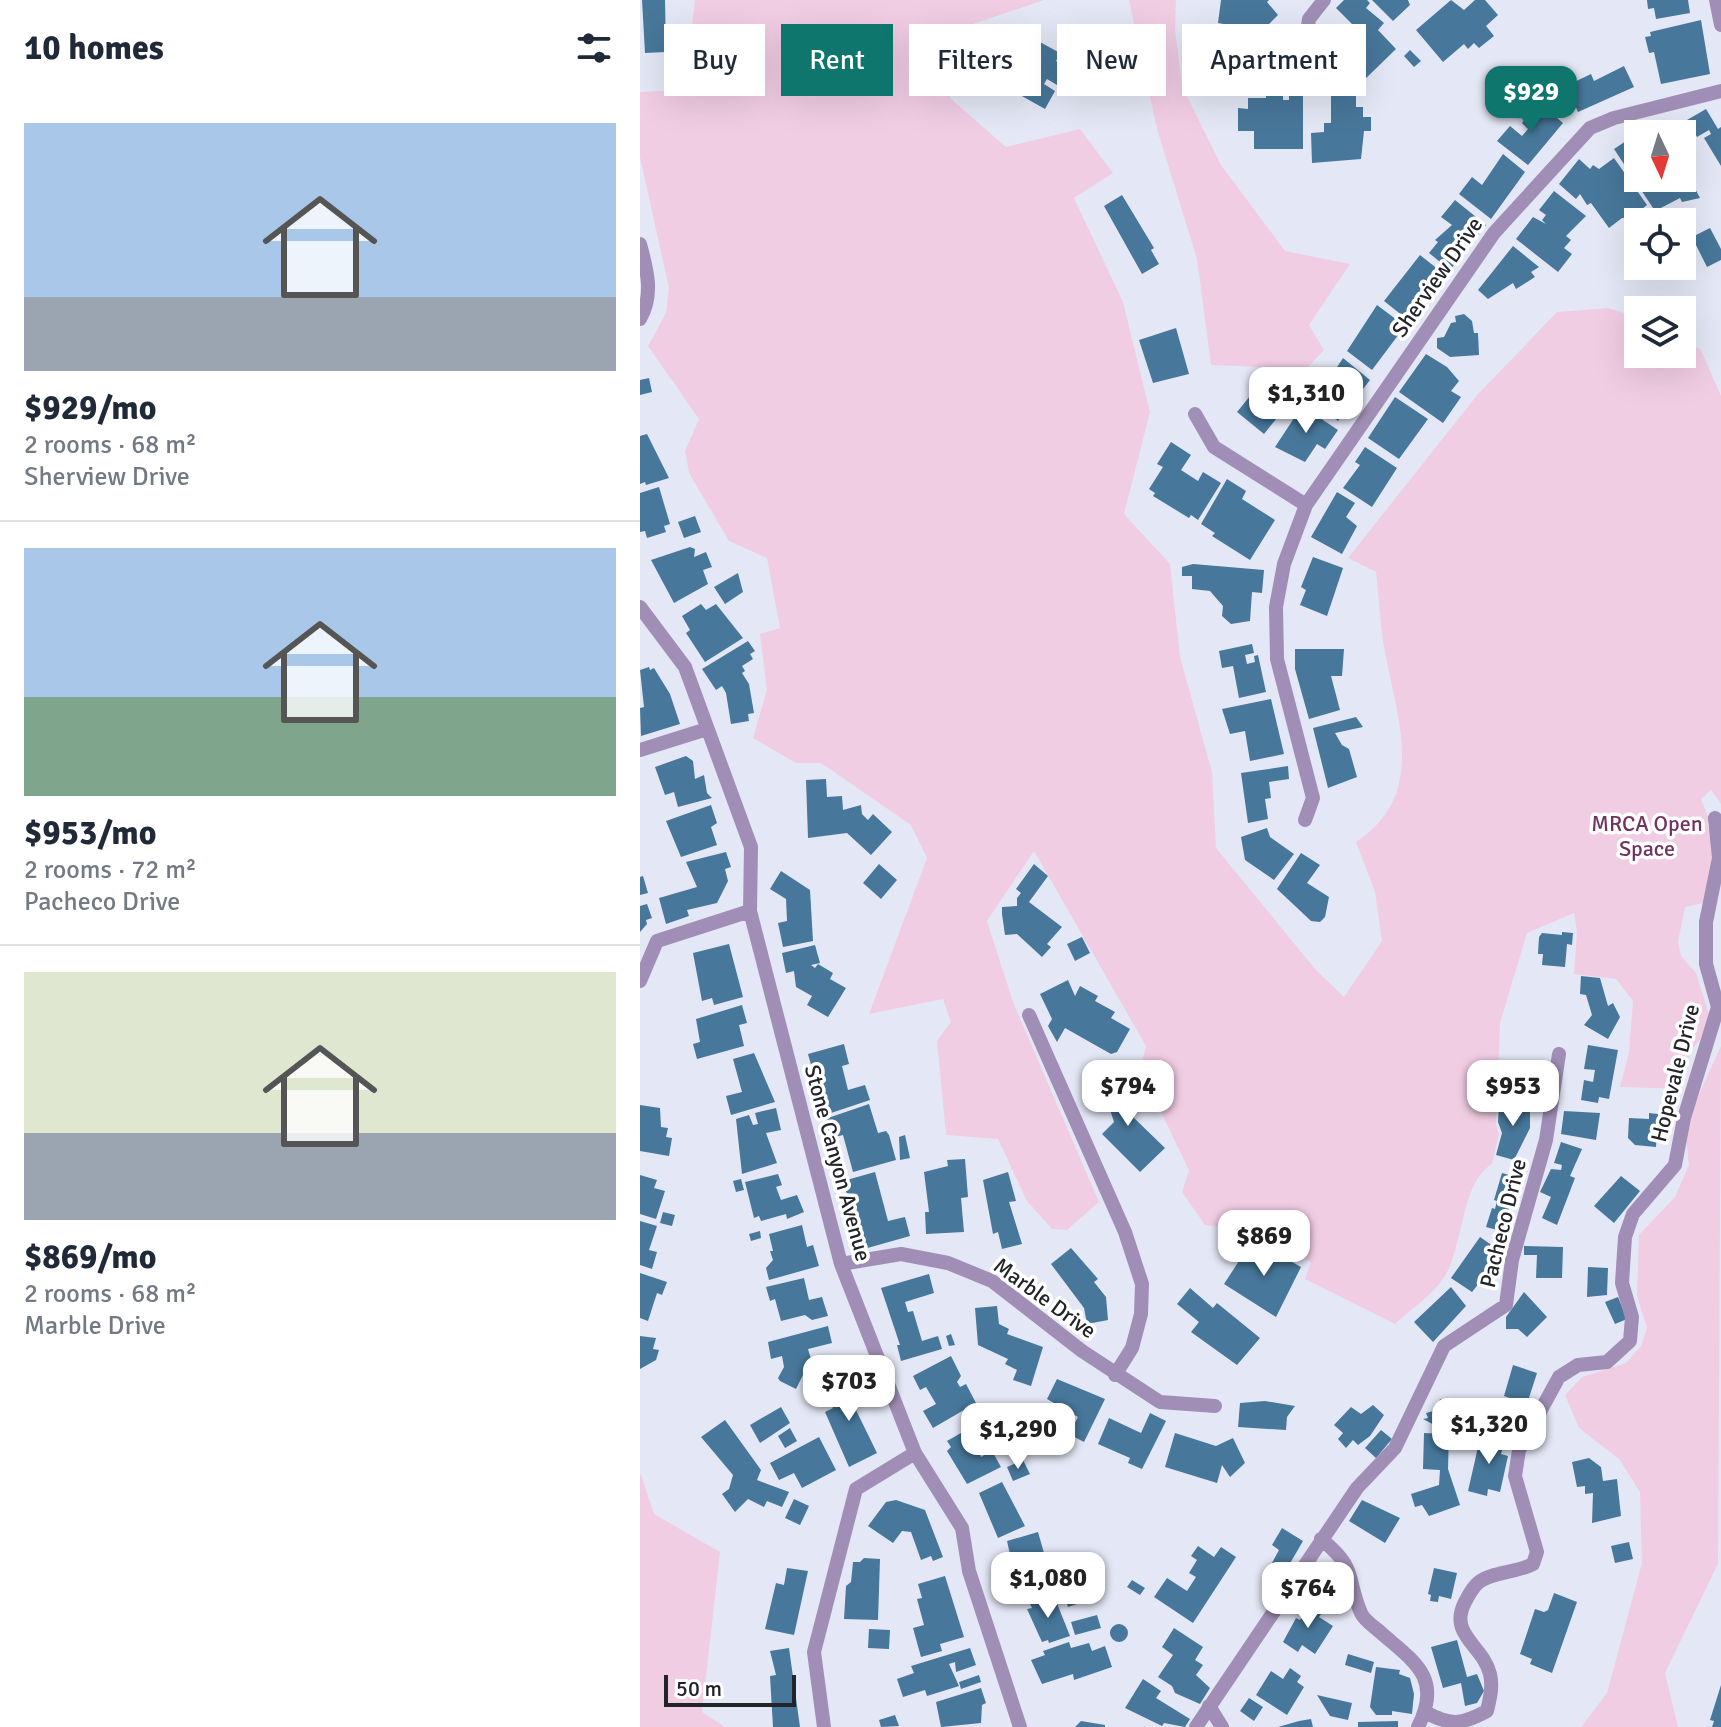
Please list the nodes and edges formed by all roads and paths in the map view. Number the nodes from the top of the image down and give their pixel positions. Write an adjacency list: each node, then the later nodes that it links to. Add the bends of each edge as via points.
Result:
1 (1324, 0): 3 (street)
2 (1716, 0): 4 (street)
3 (1308, 24)
4 (1721, 25)
5 (1721, 91): 9 (street, Sherview Drive, via 1590,128 1494,233)
6 (640, 244): 7 (street, via 649,304)
7 (640, 319)
8 (1195, 414): 9 (street, via 1214,447)
9 (1306, 505): 14 (street, Sherview Drive, via 1284,564 1276,607 1277,659 1313,798)
10 (640, 607): 11 (street, Stone Canyon Avenue, via 685,667)
11 (707, 729): 12 (street); 15 (street, Stone Canyon Avenue, via 751,847)
12 (640, 750)
13 (1715, 818): 25 (street, Hopevale Drive, via 1719,858 1706,922 1706,964 1718,1007 1675,1165 1633,1214 1625,1237 1622,1283 1632,1317 1630,1341 1607,1362 1578,1365 1559,1377 1519,1450 1515,1476 1537,1552 1533,1564 1477,1583 1458,1618 1489,1671 1487,1711 1464,1724 1447,1724)
14 (1305, 820)
15 (750, 911): 16 (street, via 657,941); 19 (street, Stone Canyon Avenue)
16 (640, 981)
17 (1029, 1015): 20 (street, via 1125,1232 1142,1284 1132,1348)
18 (1559, 1054): 23 (street, Pacheco Drive, via 1546,1140 1512,1260 1506,1305 1444,1346 1395,1448 1357,1488)
19 (841, 1264): 20 (street, Marble Drive, via 901,1254 948,1263 992,1281); 22 (street, Stone Canyon Avenue)
20 (1115, 1375): 21 (street, Marble Drive, via 1160,1402)
21 (1215, 1406)
22 (915, 1453): 26 (street, via 856,1489 814,1652); 27 (street, Stone Canyon Avenue, via 962,1528 969,1571)
23 (1321, 1539): 24 (street, Pacheco Drive); 25 (street, via 1341,1555 1354,1579 1362,1615 1419,1667 1429,1693)
24 (1209, 1706): 28 (street, Pacheco Drive); 29 (street)
25 (1425, 1712): 30 (street)
26 (824, 1727)
27 (1020, 1727)
28 (1196, 1727)
29 (1222, 1727)
30 (1418, 1727)

